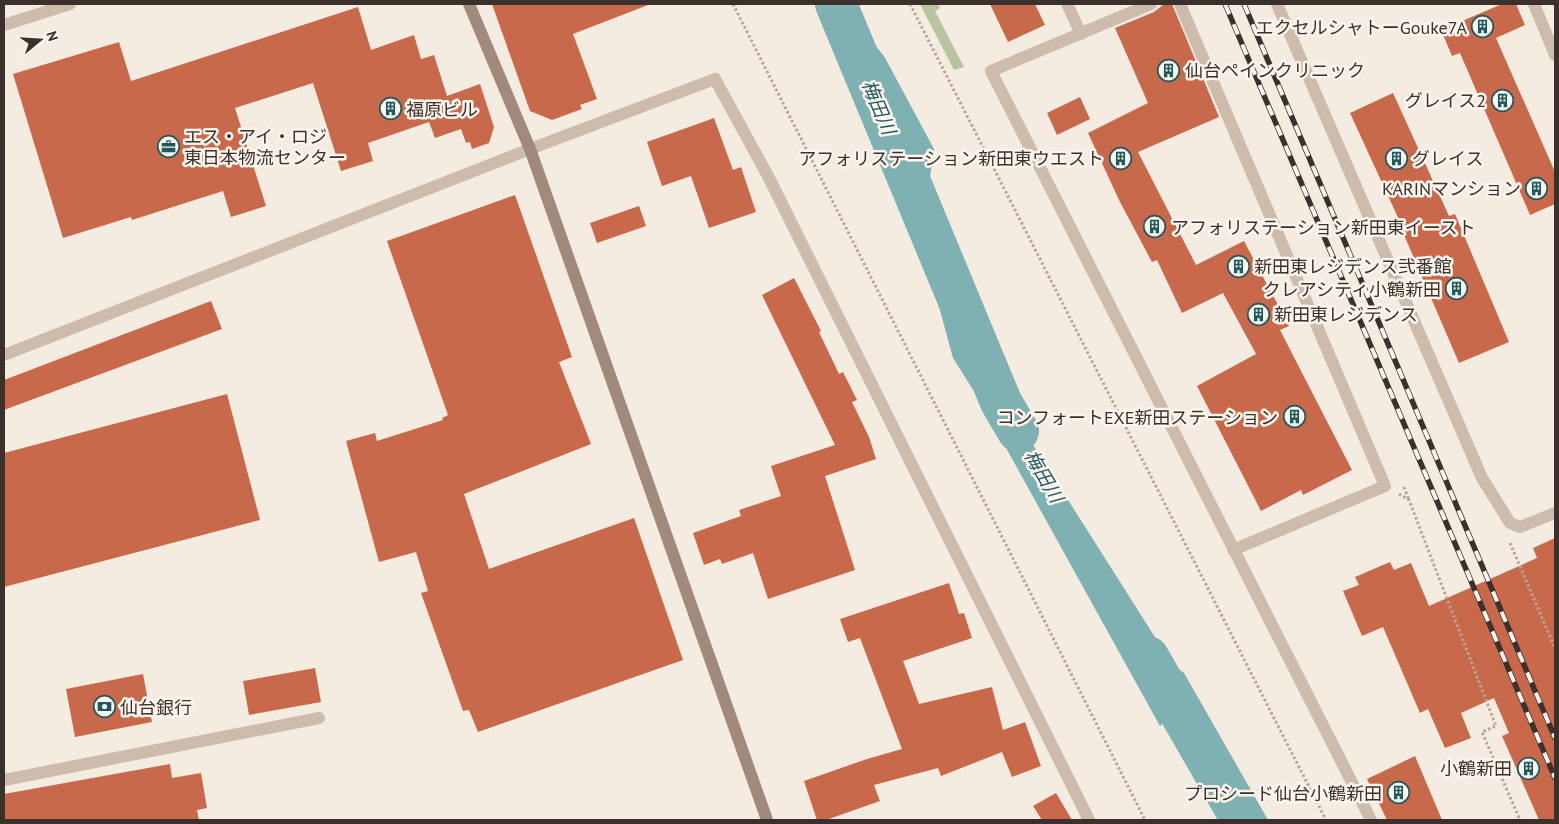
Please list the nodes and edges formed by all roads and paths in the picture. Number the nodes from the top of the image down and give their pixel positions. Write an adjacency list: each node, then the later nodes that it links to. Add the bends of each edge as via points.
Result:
1 (70, 4): 10 (street)
2 (469, 4): 13 (street)
3 (732, 4): 22 (path)
4 (910, 4): 23 (path)
5 (1066, 4): 11 (street)
6 (1151, 4): 11 (street)
7 (1180, 4): 15 (street)
8 (1277, 4): 16 (street, via 1482,478 1510,523 1520,527)
9 (1534, 4): 12 (street)
10 (4, 25)
11 (1080, 34): 17 (street, via 991,71)
12 (1555, 55)
13 (530, 149): 14 (street); 20 (street); 21 (street, via 715,79 768,176)
14 (4, 355)
15 (1386, 486): 17 (street); 25 (path, via 1409,500 1496,726 1482,732)
16 (1555, 513)
17 (1233, 550): 24 (street)
18 (319, 718): 19 (street)
19 (4, 780)
20 (768, 820)
21 (1089, 820)
22 (1145, 820)
23 (1326, 820)
24 (1370, 820)
25 (1520, 820)

